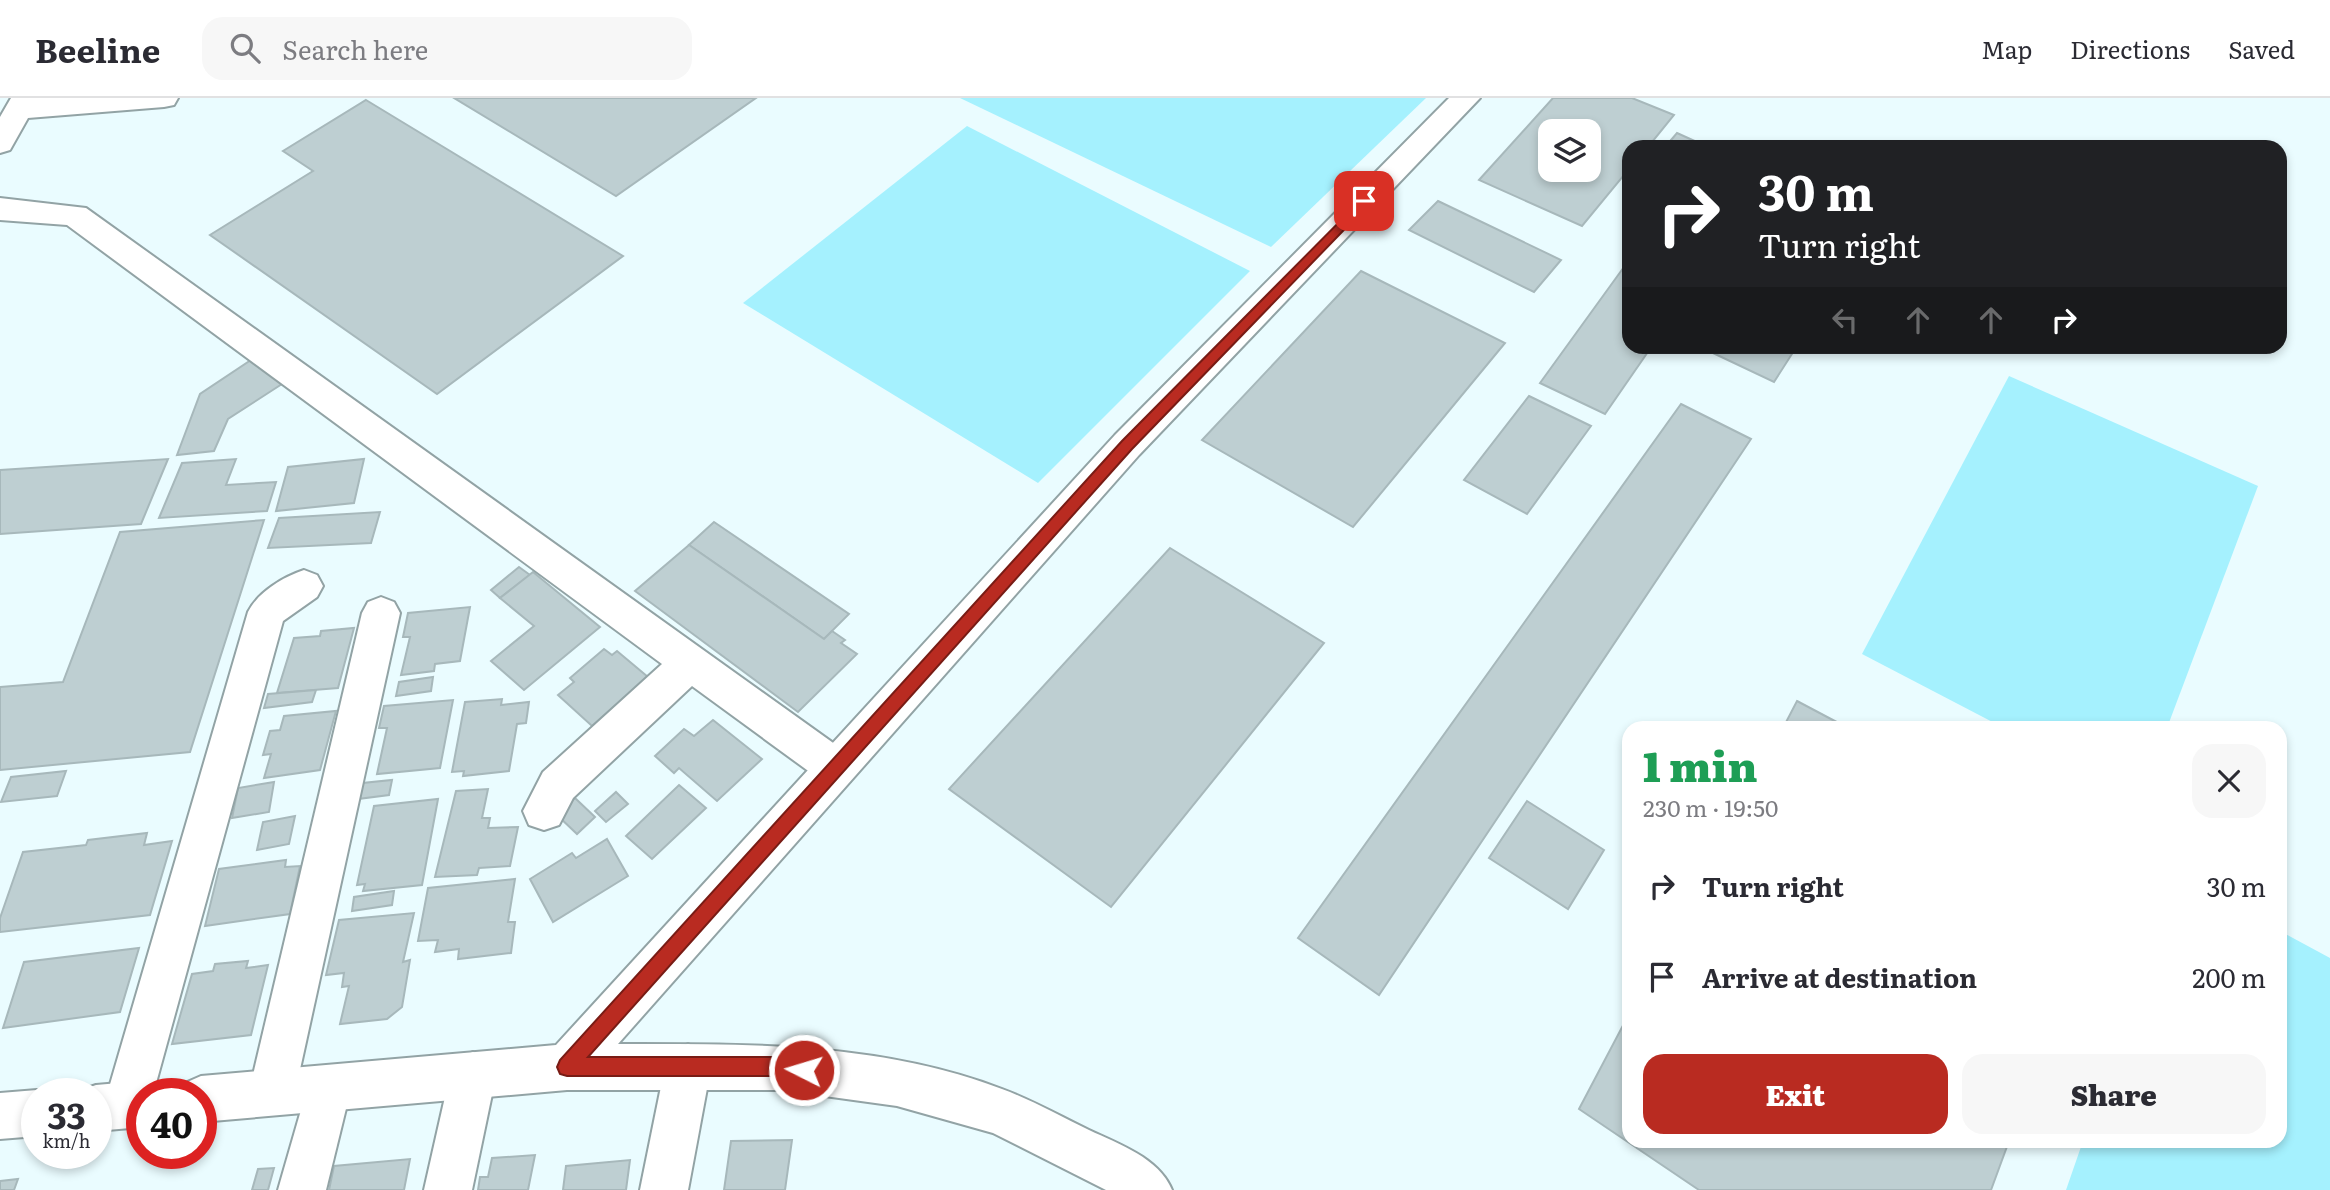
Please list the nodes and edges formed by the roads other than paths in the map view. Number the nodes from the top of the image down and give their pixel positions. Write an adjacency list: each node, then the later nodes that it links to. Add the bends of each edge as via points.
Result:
1 (164, 98): 3 (street)
2 (1466, 98): 9 (street, via 1127,445)
3 (21, 104): 4 (street)
4 (0, 143)
5 (0, 208): 8 (street, via 75,215)
6 (304, 586): 17 (street, via 267,612)
7 (381, 613): 15 (street)
8 (691, 662): 9 (street); 10 (street, via 558,785)
9 (836, 768): 11 (street)
10 (544, 811)
11 (567, 1067): 12 (street); 13 (street)
12 (688, 1067): 20 (street, via 781,1067 897,1083 999,1111); 23 (street)
13 (473, 1075): 14 (street); 22 (street)
14 (328, 1088): 15 (street); 21 (street)
15 (272, 1093): 16 (street)
16 (217, 1097)
17 (122, 1105)
18 (21, 1114): 19 (street)
19 (0, 1116)
20 (1119, 1182)
21 (302, 1190)
22 (448, 1190)
23 (664, 1190)

